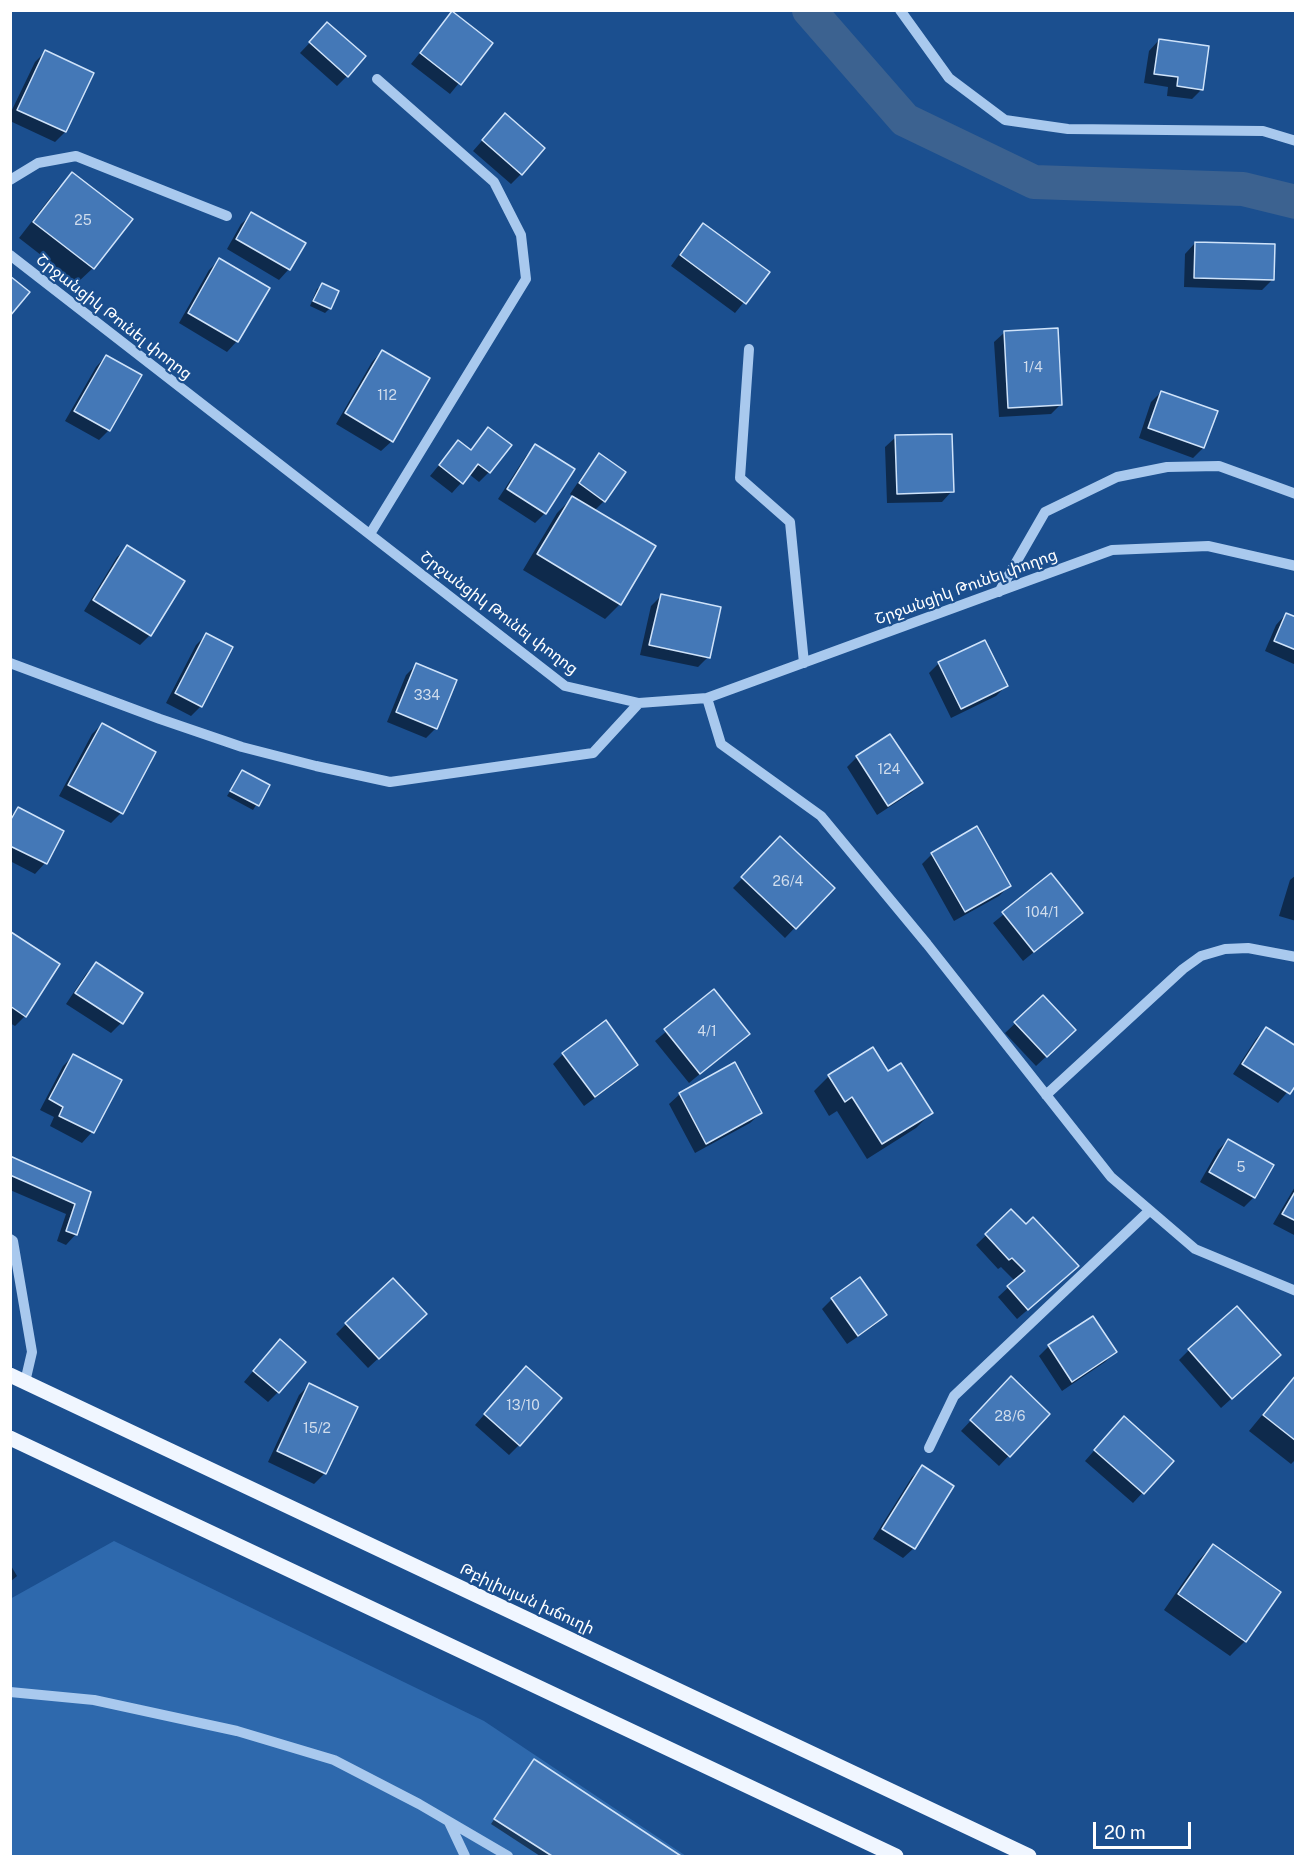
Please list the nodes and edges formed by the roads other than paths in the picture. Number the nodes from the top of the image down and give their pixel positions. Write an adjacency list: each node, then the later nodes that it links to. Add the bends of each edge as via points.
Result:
1 (900, 10): 3 (street, via 949,78 1005,120 1068,129 1263,132)
2 (377, 79): 9 (street, via 494,182 521,235 526,279)
3 (1296, 141)
4 (10, 180): 5 (street, via 38,163 76,156)
5 (227, 216)
6 (10, 255): 9 (street, Շրջանցիկ Թունել փողոց)
7 (749, 349): 13 (street, via 740,478 790,522)
8 (1296, 494): 11 (street, via 1218,466 1167,467 1117,477 1045,512)
9 (370, 534): 15 (street, Շրջանցիկ Թունել փողոց, via 566,686)
10 (1296, 566): 11 (street, Շրջանցիկ Թունել փողոց, via 1208,546 1112,550)
11 (999, 592): 13 (street, Շրջանցիկ Թունել փողոց)
12 (10, 663): 15 (street, via 242,747 390,782 593,753)
13 (804, 663): 14 (street, Շրջանցիկ Թունել փողոց)
14 (707, 698): 15 (street, Շրջանցիկ Թունել փողոց); 17 (street, via 721,744 821,816)
15 (639, 703)
16 (1296, 957): 17 (street, via 1248,948 1201,956)
17 (1046, 1095): 18 (street, via 1111,1177)
18 (1149, 1211): 20 (street, via 1195,1249); 24 (street, via 954,1396)
19 (10, 1239): 22 (street, via 32,1352)
20 (1296, 1291)
21 (10, 1375): 22 (main road, Թբիլիսյան խճուղի)
22 (25, 1382): 30 (main road, Թբիլիսյան խճուղի)
23 (10, 1438): 29 (main road)
24 (929, 1448)
25 (10, 1692): 26 (street, via 94,1700 248,1734 334,1760)
26 (449, 1822): 27 (street); 28 (street)
27 (465, 1857)
28 (508, 1857)
29 (897, 1857)
30 (1029, 1857)

